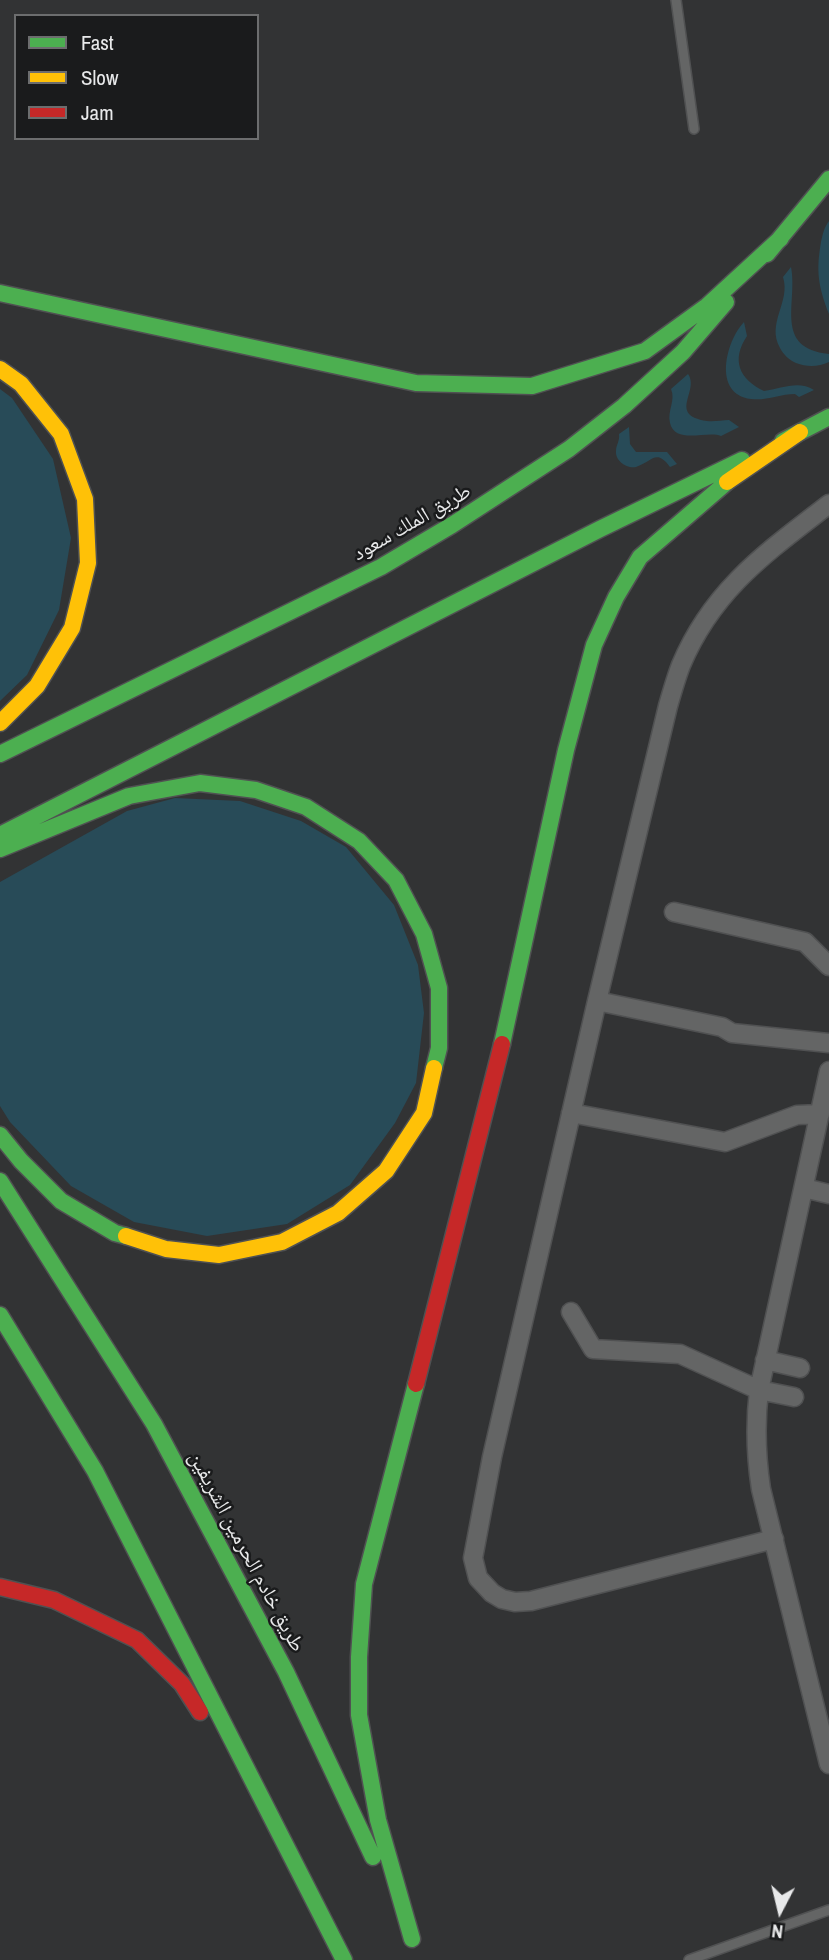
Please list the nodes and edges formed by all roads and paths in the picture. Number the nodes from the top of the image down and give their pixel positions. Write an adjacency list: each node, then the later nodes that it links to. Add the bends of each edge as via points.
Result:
1 (676, 0): 2 (lane)
2 (695, 129)
3 (829, 178): 4 (main road)
4 (781, 238): 5 (main road, via 707,306 645,351 532,386 416,383); 11 (main road, طريق الملك سعود, via 683,352 624,406 508,490 381,567)
5 (0, 293)
6 (0, 369): 10 (main road, via 21,384 61,434 85,499 88,563 72,628 37,686)
7 (829, 416): 8 (main road)
8 (800, 432): 12 (main road); 22 (main road, طريق خادم الحرمين الشريفين, via 734,476 640,557 615,597 594,645 566,750 494,1081 364,1584 359,1715 378,1820 415,1945 286,1672 154,1424)
9 (829, 504): 16 (street, via 752,564 725,593 681,664)
10 (0, 723)
11 (0, 754)
12 (0, 835)
13 (0, 849): 21 (main road, via 129,796 200,783 256,790 306,807 359,841 396,880 424,934 439,988 439,1048 424,1113 386,1171 338,1213 282,1242 219,1255 166,1249 115,1233 61,1201)
14 (674, 912): 15 (street, via 805,942)
15 (829, 966)
16 (597, 1001): 17 (street, via 732,1032); 19 (street)
17 (829, 1043)
18 (829, 1071): 20 (street)
19 (571, 1113): 20 (street, via 724,1142 797,1115); 31 (street, via 481,1512 473,1558 478,1578 502,1599 531,1601)
20 (820, 1114): 23 (street)
21 (0, 1135)
22 (0, 1181)
23 (804, 1188): 24 (street); 27 (street)
24 (829, 1194)
25 (571, 1312): 29 (street, via 593,1349 680,1354)
26 (0, 1315): 35 (main road, via 95,1471)
27 (765, 1360): 28 (street); 29 (street)
28 (800, 1368)
29 (759, 1390): 30 (street); 31 (street, via 757,1461)
30 (794, 1397)
31 (774, 1539): 33 (street)
32 (0, 1587): 35 (main road, via 54,1600 137,1640 182,1684)
33 (824, 1730): 34 (street)
34 (829, 1764)
35 (276, 1827): 37 (main road)
36 (829, 1910): 38 (lane)
37 (344, 1960)
38 (689, 1960)

